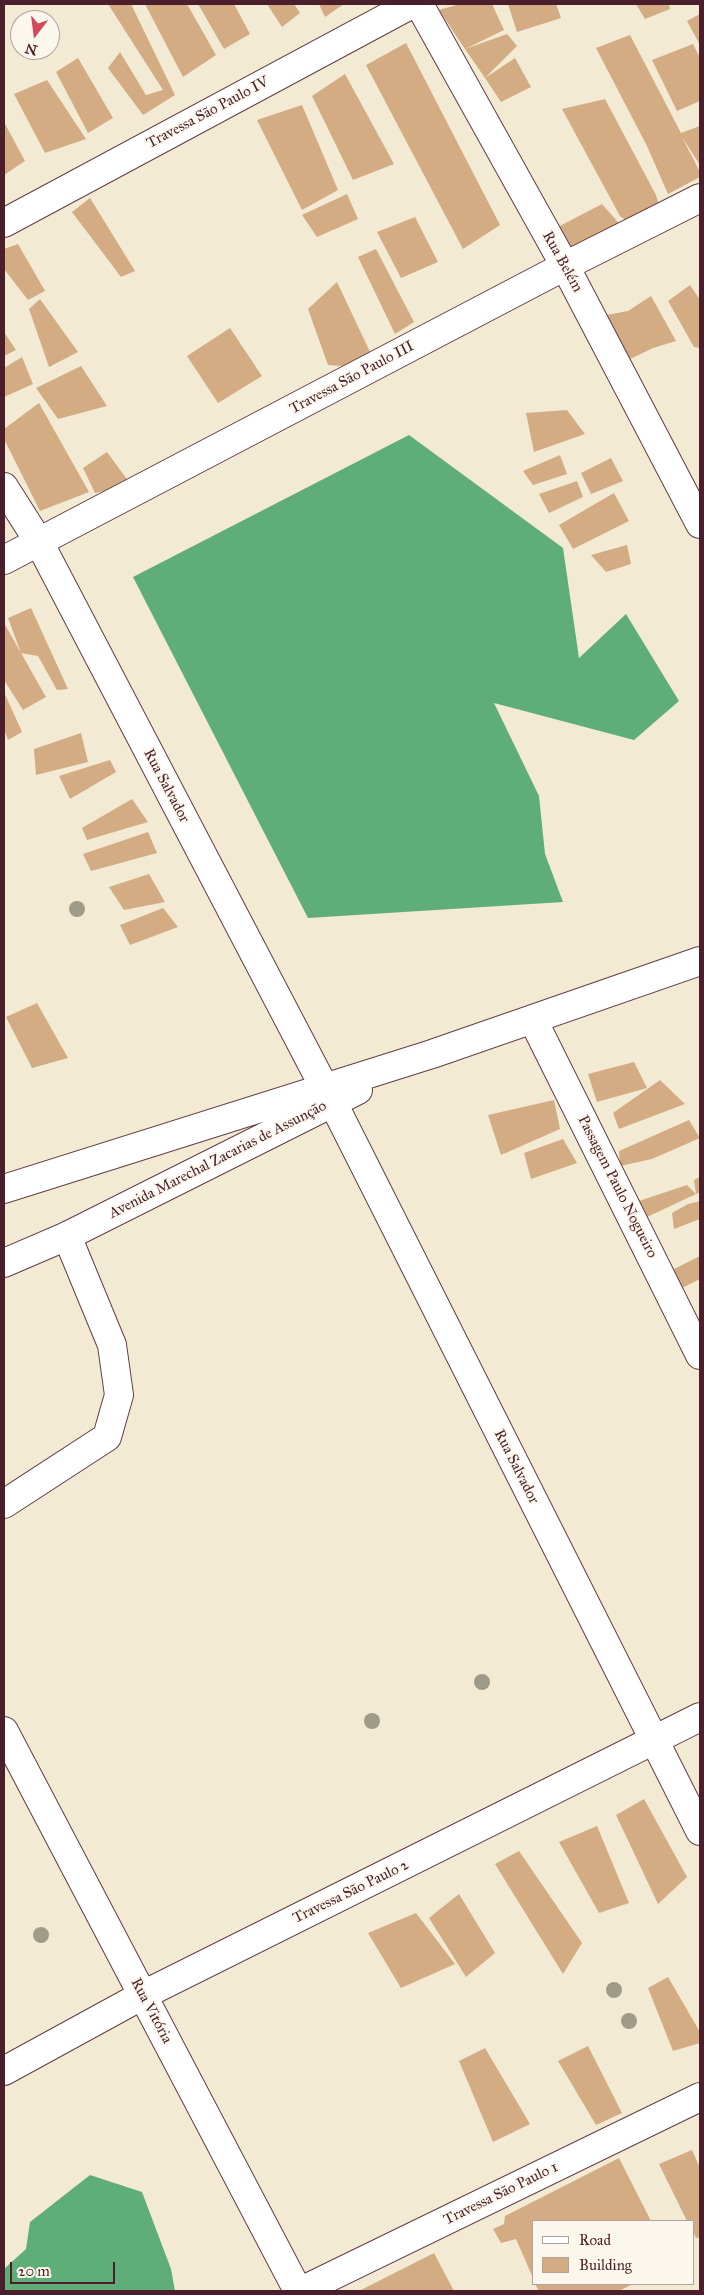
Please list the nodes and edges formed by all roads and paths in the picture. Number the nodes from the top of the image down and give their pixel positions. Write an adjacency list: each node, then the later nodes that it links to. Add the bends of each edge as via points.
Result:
1 (412, 4): 4 (street, Travessa São Paulo IV)
2 (418, 4): 5 (street, Rua Belém)
3 (700, 198): 5 (street, Travessa São Paulo III)
4 (4, 223)
5 (565, 266): 7 (street, Rua Belém); 8 (street, Travessa São Paulo III)
6 (4, 487): 8 (street, Rua Salvador)
7 (700, 524)
8 (39, 542): 9 (street, Travessa São Paulo III); 12 (street, Rua Salvador)
9 (4, 560)
10 (700, 961): 11 (street, Avenida Marechal Zacarias de Assunção)
11 (533, 1020): 12 (street, Avenida Marechal Zacarias de Assunção, via 432,1054); 16 (street, Passagem Paulo Nogueiro)
12 (328, 1095): 13 (street, Avenida Marechal Zacarias de Assunção); 14 (street, Avenida Marechal Zacarias de Assunção); 20 (street, Rua Salvador)
13 (4, 1189)
14 (67, 1236): 15 (street, Avenida Marechal Zacarias de Assunção); 17 (street, via 112,1345 119,1395 106,1437)
15 (4, 1263)
16 (700, 1355)
17 (4, 1504)
18 (700, 1717): 20 (street, Travessa São Paulo 2)
19 (4, 1730): 22 (street, Rua Vitória)
20 (654, 1741): 21 (street, Rua Salvador); 22 (street, Travessa São Paulo 2)
21 (700, 1831)
22 (143, 1995): 23 (street, Travessa São Paulo 2); 25 (street, Rua Vitória)
23 (4, 2071)
24 (700, 2097): 25 (street, Travessa São Paulo 1)
25 (300, 2291)

